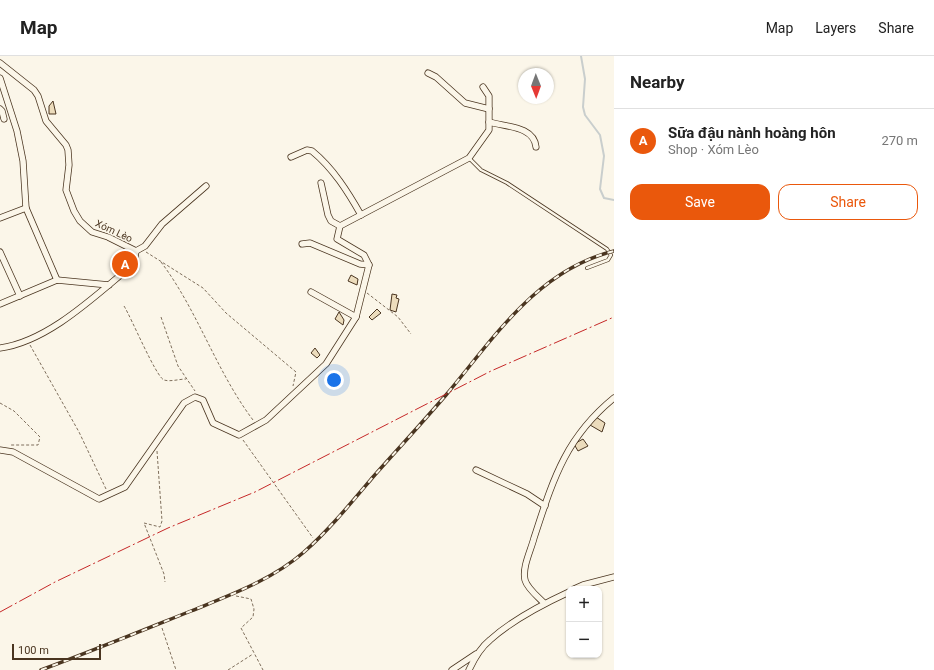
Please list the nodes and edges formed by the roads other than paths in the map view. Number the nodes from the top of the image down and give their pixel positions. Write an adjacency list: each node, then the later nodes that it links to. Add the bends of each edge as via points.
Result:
1 (0, 63): 19 (street, Xóm Lèo, via 34,90 46,121 66,145 69,165 66,190 80,221 92,232)
2 (428, 73): 6 (street, via 436,77 465,104)
3 (0, 78): 14 (street, via 17,131 23,161)
4 (483, 87): 6 (street, via 489,96)
5 (0, 109): 7 (street)
6 (489, 109): 8 (street)
7 (4, 119)
8 (489, 122): 9 (street, via 532,134 536,139); 11 (street, via 489,130)
9 (536, 147)
10 (292, 157): 15 (street, via 307,150 312,151 337,178)
11 (469, 158): 15 (street); 22 (lane, via 481,170 507,182 607,249 611,255 608,260)
12 (321, 183): 17 (street, via 328,215 331,221)
13 (206, 186): 19 (street, via 174,213 145,246)
14 (26, 208): 16 (street); 23 (street)
15 (361, 215): 17 (street)
16 (0, 218)
17 (340, 226): 21 (street, via 338,239 364,255)
18 (302, 244): 21 (street, via 310,243 360,264)
19 (138, 250): 24 (street, Xóm Lèo, via 130,268)
20 (0, 252): 26 (street)
21 (369, 265): 28 (street)
22 (587, 268)
23 (56, 280): 24 (street); 26 (street)
24 (109, 285): 29 (street, Xóm Lèo, via 48,330)
25 (311, 292): 28 (street)
26 (20, 296): 27 (street)
27 (0, 304)
28 (356, 317): 31 (street, via 326,364 266,420 240,435 213,423 203,400 195,397 184,403 125,487 99,499 13,452)
29 (0, 348)
30 (614, 398): 33 (street, via 595,413 564,456)
31 (2, 451)
32 (476, 470): 33 (street, via 527,494)
33 (545, 506): 37 (street, via 525,577 527,584)
34 (614, 577): 35 (street)
35 (581, 586)
36 (566, 593): 37 (street)
37 (544, 603): 38 (street, via 489,640)
38 (478, 652): 39 (street); 40 (street)
39 (452, 670)
40 (469, 670)

